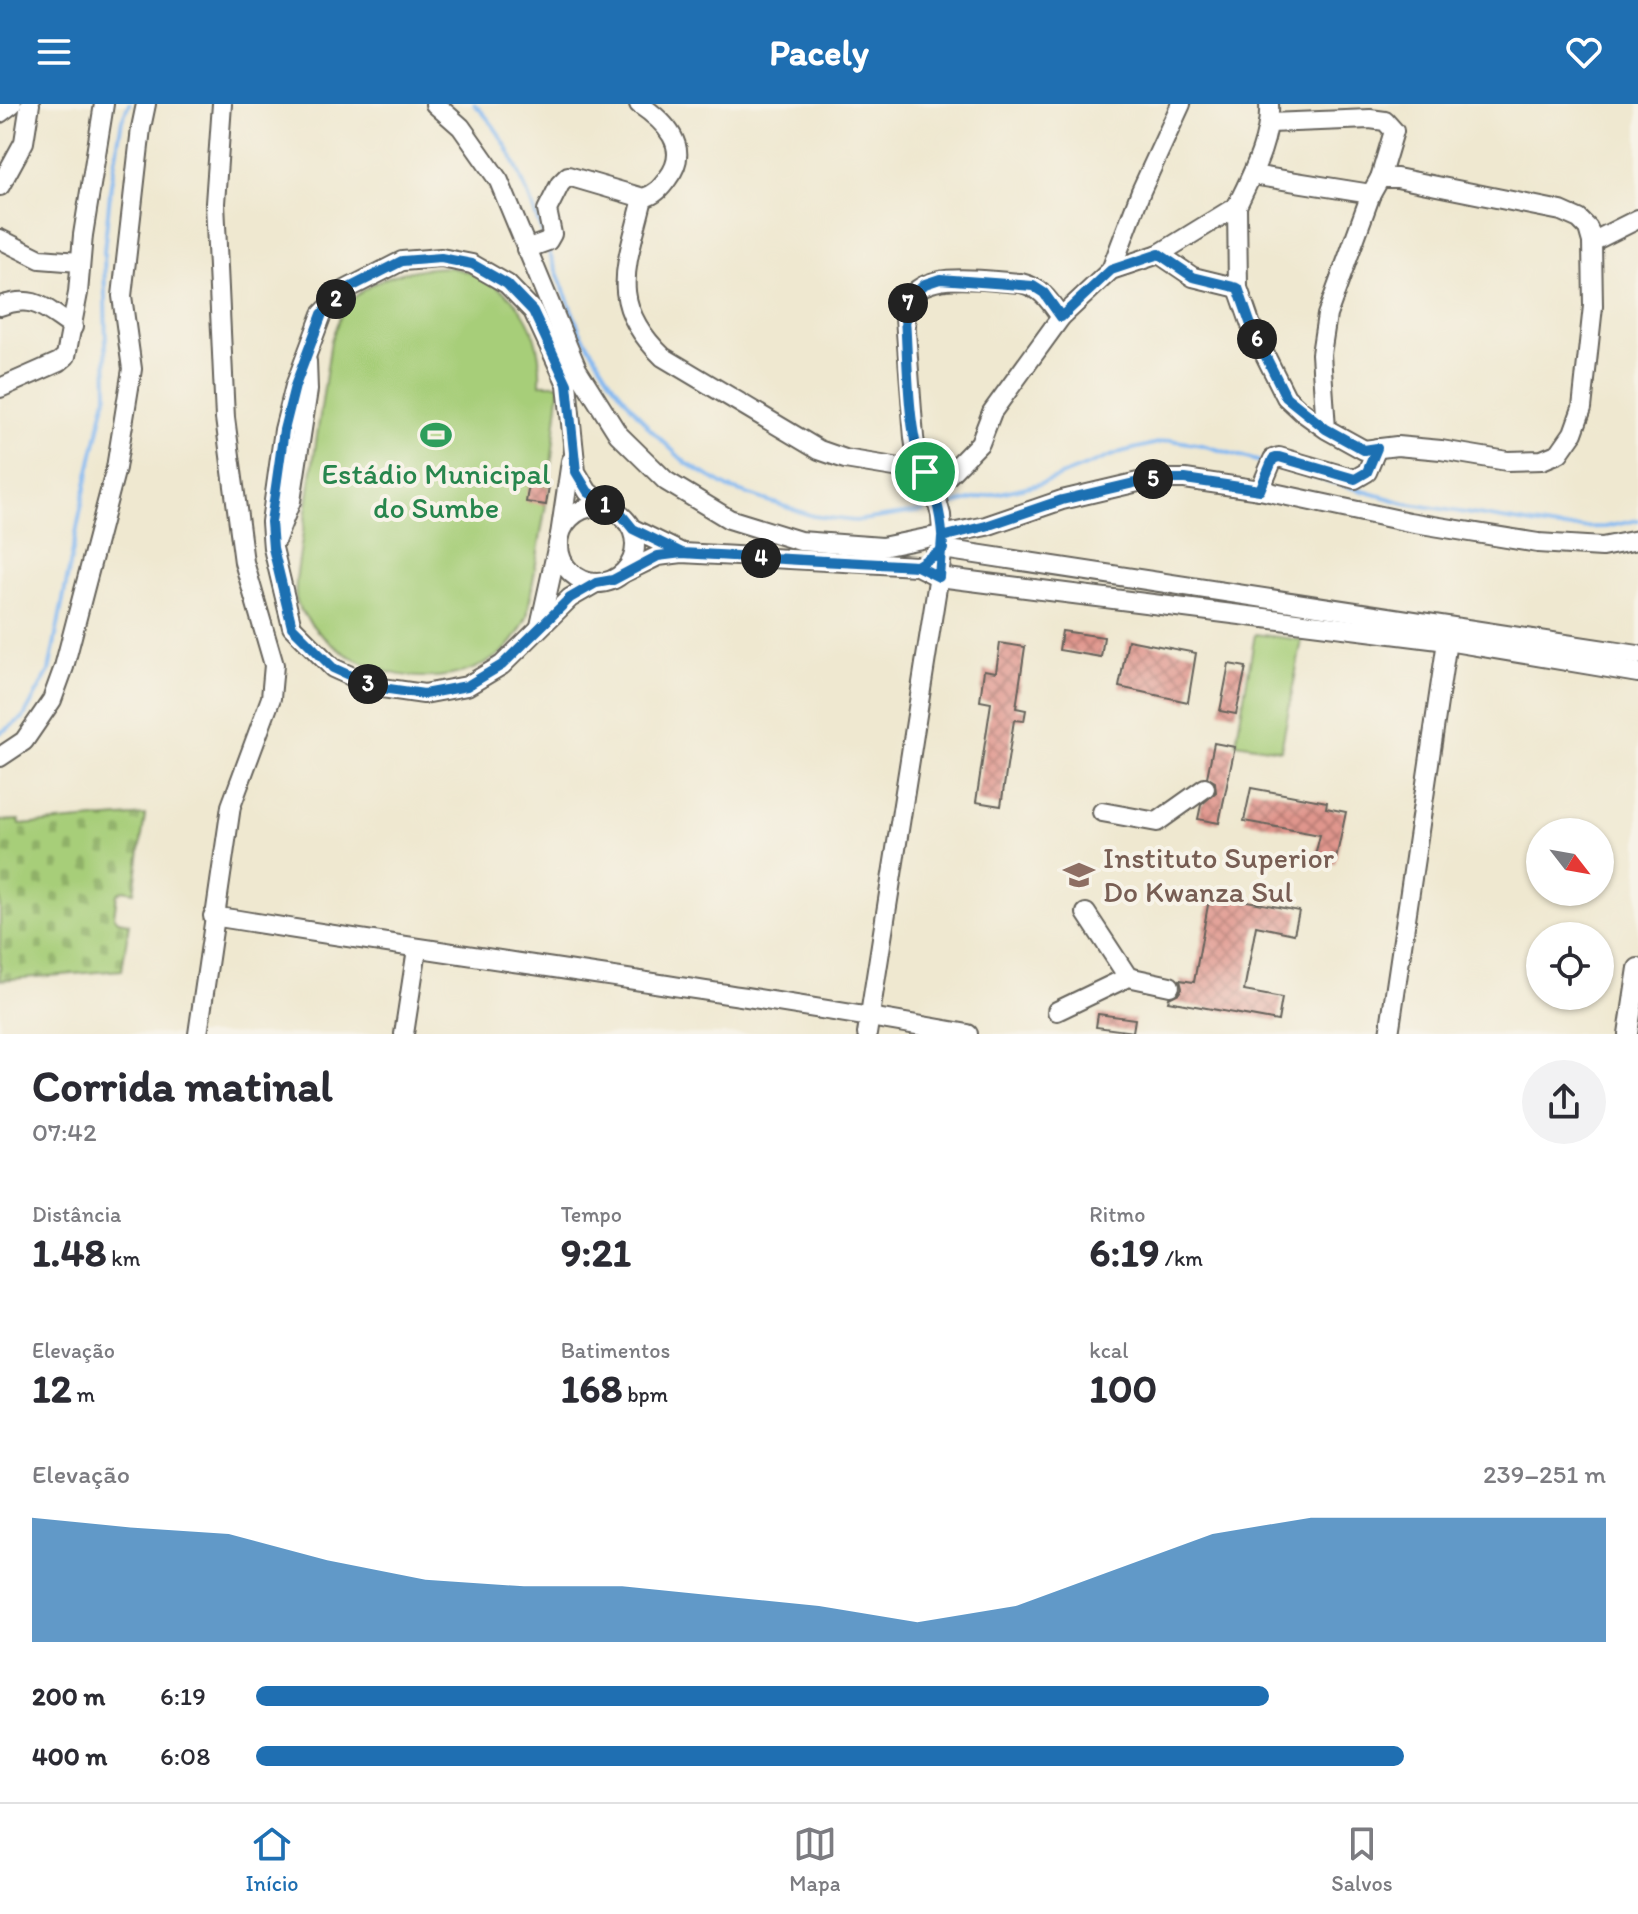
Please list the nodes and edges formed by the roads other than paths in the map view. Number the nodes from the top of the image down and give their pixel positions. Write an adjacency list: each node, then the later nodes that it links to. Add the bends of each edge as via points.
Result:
1 (12, 104): 10 (street)
2 (30, 104): 13 (street, via 24,142)
3 (104, 104): 22 (street)
4 (146, 104): 49 (street, via 122,296 132,369 116,468 52,700 24,741)
5 (222, 104): 53 (street, via 215,203 225,418 244,562 274,665 271,698 231,806)
6 (435, 104): 20 (street, via 461,127)
7 (639, 104): 15 (street, via 662,120 677,150 674,171 653,196)
8 (1181, 104): 23 (street)
9 (1269, 104): 11 (street)
10 (0, 113)
11 (1270, 123): 12 (street); 14 (street, via 1385,121 1394,131)
12 (1252, 175): 14 (street); 16 (street)
13 (0, 186)
14 (1376, 186): 19 (street, via 1406,179 1561,211 1588,228); 29 (street, via 1327,315 1321,354)
15 (643, 198): 20 (street, via 568,176 547,210 552,234); 32 (street, via 624,275 627,307 649,344 819,450)
16 (1237, 206): 21 (street); 24 (street)
17 (1638, 219): 19 (street)
18 (0, 239): 22 (street, via 40,259)
19 (1592, 242): 30 (street, via 1593,306 1582,408 1559,453 1542,460 1507,461 1441,450)
20 (536, 245): 39 (street, via 577,369 618,434 666,481 729,519 800,541 882,547)
21 (1159, 254): 23 (street); 24 (street, via 1193,277)
22 (79, 262): 27 (street)
23 (1111, 270): 26 (street)
24 (1238, 288): 29 (street, via 1286,397)
25 (0, 306): 27 (street, via 36,303)
26 (1061, 317): 32 (street, via 1044,293 1021,283 940,279 909,299 905,318 914,438); 34 (street, via 992,412 980,443)
27 (73, 327): 28 (street, via 66,356 59,362)
28 (0, 388)
29 (1326, 429): 30 (street, via 1364,450)
30 (1377, 448): 33 (street, via 1367,472 1355,479 1273,459)
31 (572, 454): 35 (street, via 588,492); 37 (street); 45 (street, via 567,384 533,311 507,284 472,264 441,258 402,261 345,290 322,314 307,354 308,390 291,501 273,548 292,627 333,668 375,687 424,694 467,686 502,665)
32 (925, 472): 34 (street)
33 (1261, 487): 38 (street, via 1409,522 1538,543 1602,547); 39 (street, via 1151,479 1062,500)
34 (934, 490): 39 (street)
35 (609, 508): 36 (street); 37 (street, via 587,508 571,517)
36 (633, 529): 40 (street); 42 (street, via 635,553)
37 (560, 535): 44 (street, via 565,566 573,575); 45 (street)
38 (1638, 540)
39 (942, 543): 41 (street); 43 (street); 47 (street)
40 (682, 553): 41 (street); 42 (street, via 658,556)
41 (917, 566): 43 (street)
42 (625, 572): 44 (street)
43 (939, 577): 46 (street); 59 (street)
44 (596, 583): 45 (street)
45 (540, 626)
46 (1447, 641): 48 (street); 63 (street)
47 (1638, 655)
48 (1638, 673)
49 (0, 757)
50 (1205, 788): 51 (street, via 1157,822)
51 (1102, 812)
52 (1086, 913): 56 (street)
53 (213, 916): 54 (street); 60 (street)
54 (417, 949): 59 (street); 61 (street)
55 (1638, 968): 64 (street)
56 (1128, 977): 57 (street); 58 (street)
57 (1170, 986)
58 (1057, 1011)
59 (868, 1025): 62 (street)
60 (198, 1034)
61 (404, 1034)
62 (968, 1034)
63 (1389, 1034)
64 (1628, 1034)

